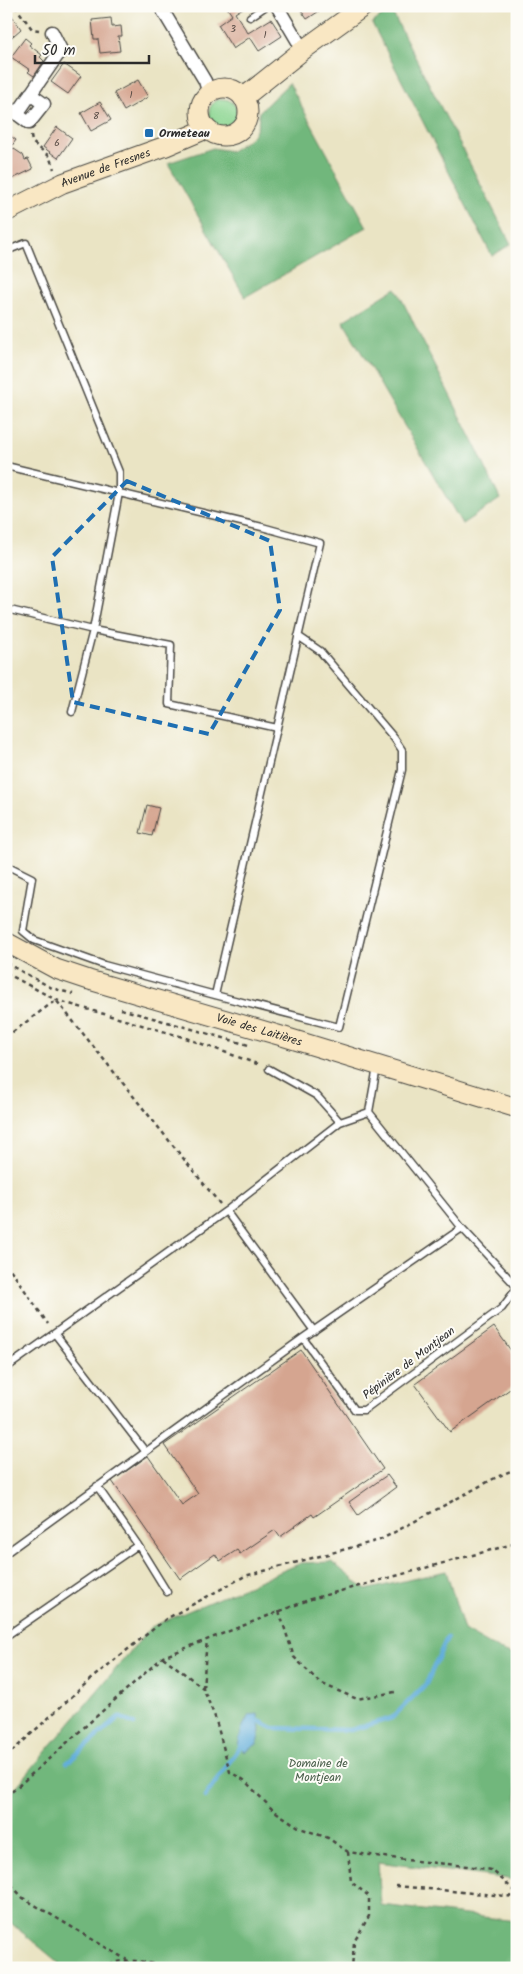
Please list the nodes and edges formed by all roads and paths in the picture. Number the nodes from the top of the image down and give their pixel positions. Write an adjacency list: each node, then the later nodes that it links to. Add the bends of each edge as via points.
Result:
1 (15, 6): 7 (path, via 32,28)
2 (160, 6): 10 (street)
3 (266, 6): 6 (lane)
4 (277, 6): 8 (street)
5 (364, 6): 8 (street)
6 (250, 17)
7 (52, 32): 9 (street, via 60,50)
8 (303, 50): 11 (street)
9 (30, 94): 12 (street); 13 (street, via 44,104)
10 (209, 94): 11 (street, via 227,88); 14 (street, via 200,107)
11 (243, 98): 14 (street, via 248,113 237,132 221,135)
12 (12, 110): 13 (street)
13 (30, 123): 15 (path, via 32,142 49,156)
14 (206, 129): 15 (street, Avenue de Fresnes)
15 (63, 183): 16 (street, Avenue de Fresnes)
16 (6, 212)
17 (6, 251): 19 (lane, via 26,243 119,472)
18 (6, 466): 19 (lane)
19 (118, 493): 21 (lane); 22 (lane, via 320,543)
20 (6, 609): 21 (lane)
21 (94, 630): 23 (lane); 24 (lane, via 171,646 169,704)
22 (298, 636): 24 (lane); 28 (lane, via 320,652 394,738 402,750 402,770 340,1027)
23 (72, 712)
24 (277, 728): 28 (lane)
25 (6, 864): 28 (lane, via 32,878 23,931 34,940 104,965)
26 (6, 942): 31 (street, Voie des Laitières, via 56,969)
27 (6, 973): 29 (path)
28 (215, 995)
29 (56, 1000): 30 (path); 32 (path, via 183,1037); 36 (path)
30 (6, 1037)
31 (377, 1066): 33 (street, Voie des Laitières); 34 (lane)
32 (269, 1069): 35 (lane, via 317,1096)
33 (517, 1108)
34 (369, 1112): 35 (lane); 37 (lane)
35 (340, 1122): 36 (lane)
36 (226, 1211): 40 (lane); 41 (lane)
37 (462, 1228): 39 (lane); 40 (lane)
38 (6, 1263): 41 (path)
39 (517, 1288): 42 (lane, Pépinière de Montjean, via 502,1308 364,1410 355,1410)
40 (314, 1331): 42 (lane)
41 (54, 1334): 43 (lane); 44 (lane)
42 (303, 1338): 44 (lane)
43 (6, 1368)
44 (145, 1451): 46 (lane)
45 (517, 1468): 57 (path, via 380,1540 245,1576 166,1619 92,1678)
46 (97, 1486): 48 (lane); 49 (lane)
47 (517, 1543): 51 (path, via 311,1599)
48 (138, 1545): 50 (lane); 52 (lane)
49 (6, 1553)
50 (168, 1592)
51 (279, 1611): 53 (path); 56 (path, via 294,1657 320,1682 357,1699)
52 (6, 1636)
53 (207, 1639): 54 (path); 55 (path)
54 (163, 1657): 55 (path); 58 (path)
55 (203, 1688): 59 (path, via 215,1717 230,1772 244,1780 273,1810 293,1824 328,1838)
56 (395, 1692)
57 (6, 1757)
58 (6, 1797)
59 (348, 1852): 62 (path, via 492,1870); 67 (path, via 351,1882 369,1896 369,1916 354,1942)
60 (6, 1879): 64 (path, via 23,1898)
61 (396, 1886): 63 (path)
62 (517, 1893)
63 (517, 1897)
64 (127, 1960): 65 (path, via 109,1963); 66 (path)
65 (102, 1968)
66 (166, 1968)
67 (352, 1968)

